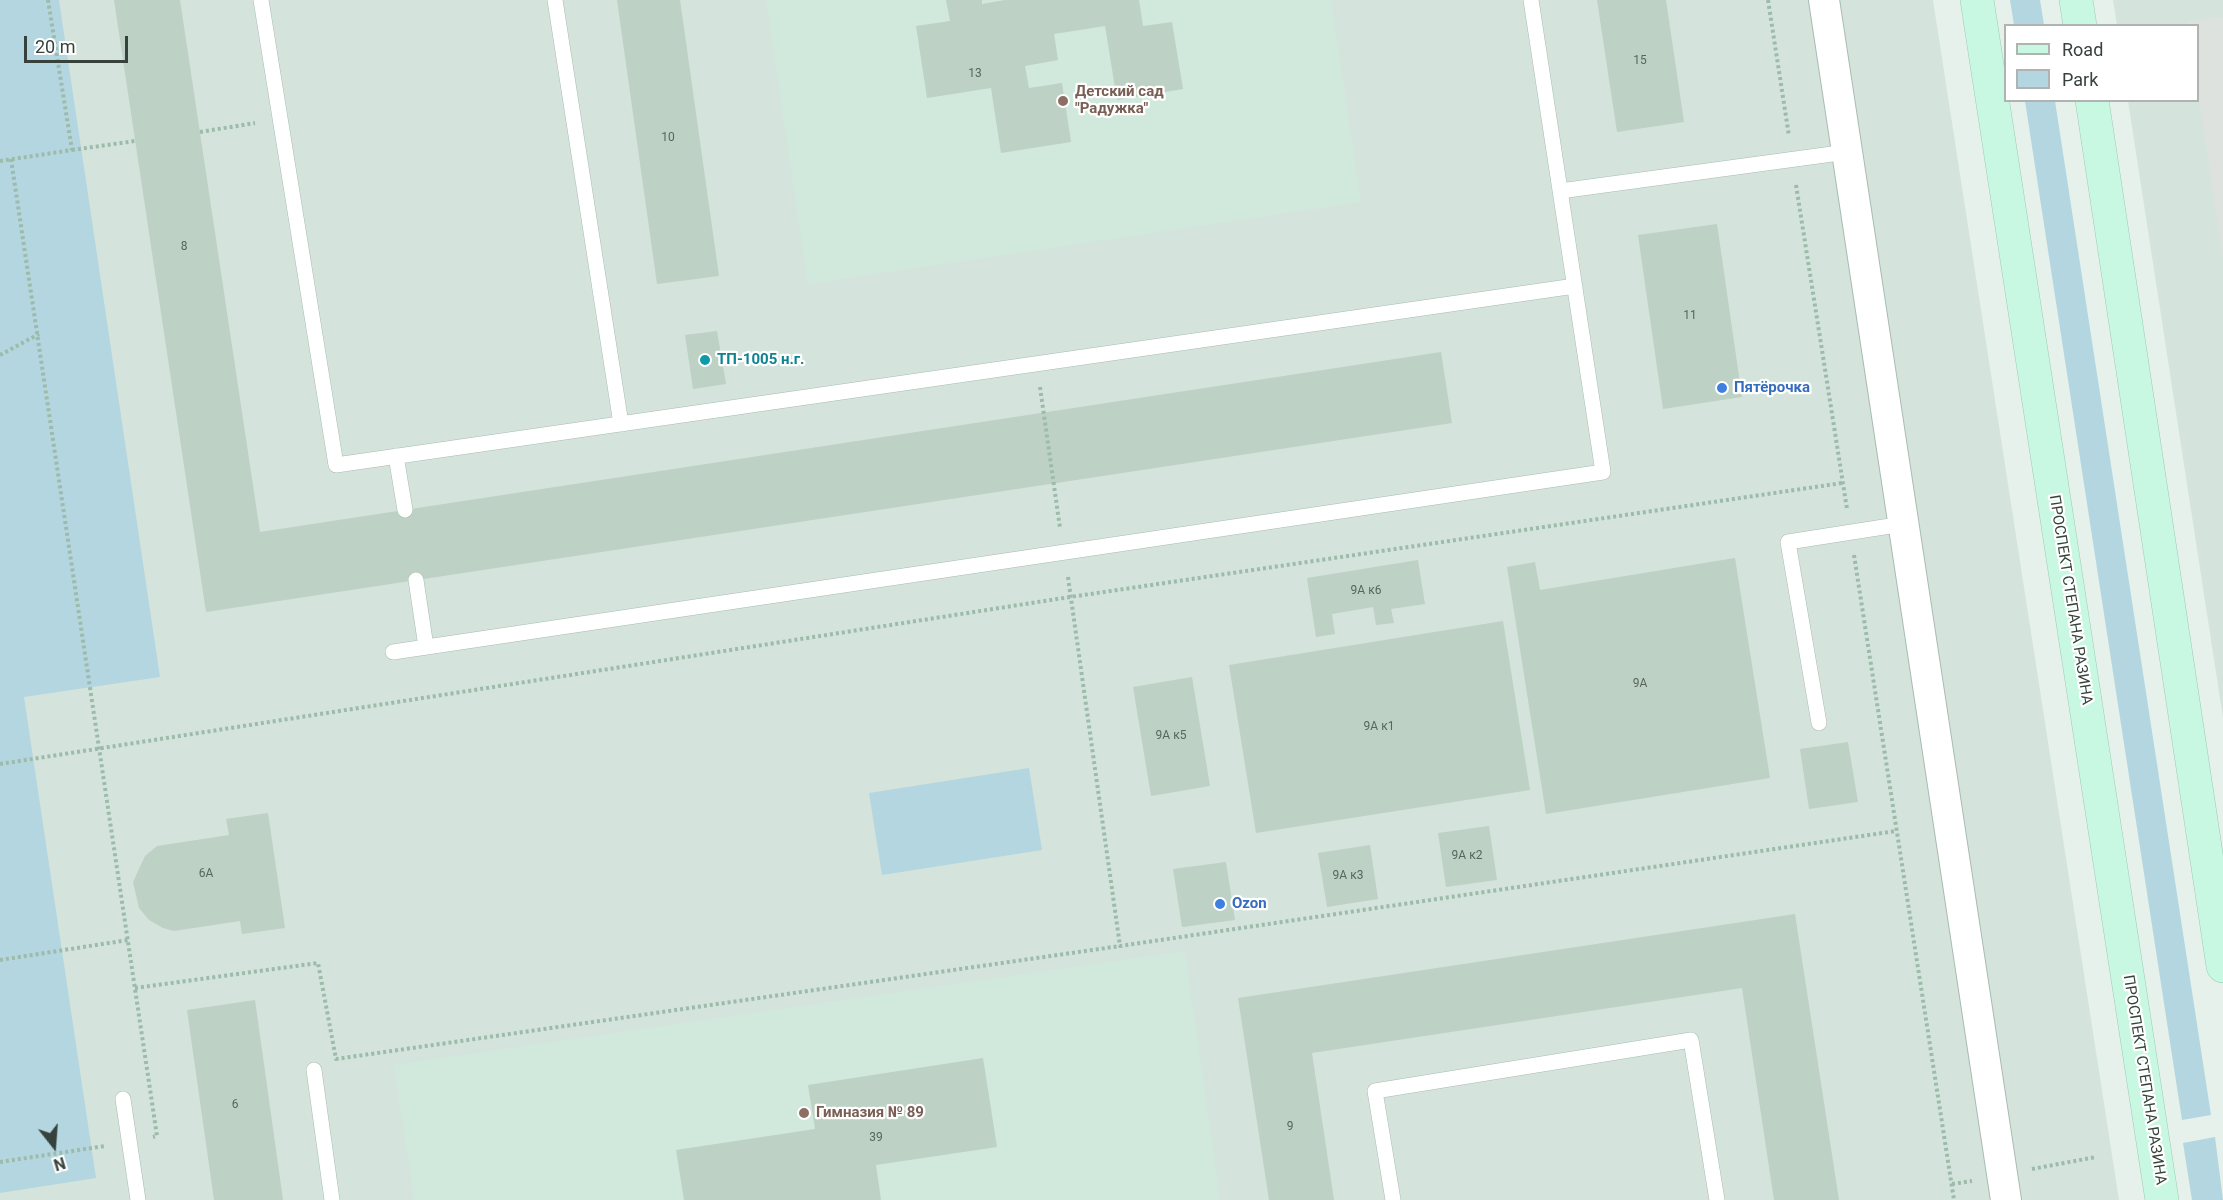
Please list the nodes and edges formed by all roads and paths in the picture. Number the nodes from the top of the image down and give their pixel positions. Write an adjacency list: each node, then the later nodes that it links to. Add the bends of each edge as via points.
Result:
1 (48, 0): 14 (path)
2 (261, 0): 25 (lane, via 336,465)
3 (555, 0): 24 (lane)
4 (1531, 0): 19 (lane)
5 (1768, 0): 17 (path)
6 (1824, 0): 15 (street)
7 (1977, 0): 56 (main road, ПРОСПЕКТ СТЕПАНА РАЗИНА)
8 (2076, 0): 9 (main road)
9 (2080, 24)
10 (2092, 102): 43 (main road)
11 (266, 121): 12 (path)
12 (200, 132)
13 (135, 141): 14 (path)
14 (72, 150): 16 (path)
15 (1847, 152): 17 (lane); 28 (street)
16 (11, 159): 18 (path); 21 (path)
17 (1792, 160): 19 (lane); 26 (path)
18 (0, 161)
19 (1560, 191): 20 (lane)
20 (1575, 286): 23 (lane); 34 (lane, via 1603,472)
21 (39, 334): 22 (path); 37 (path)
22 (0, 355)
23 (1036, 363): 24 (lane); 30 (path)
24 (621, 424): 25 (lane)
25 (396, 456): 27 (lane)
26 (1842, 483): 29 (path); 33 (path)
27 (405, 510)
28 (1903, 524): 29 (lane); 55 (street)
29 (1850, 532): 36 (lane, via 1788,542); 39 (path)
30 (1062, 538)
31 (1067, 573): 33 (path)
32 (416, 580): 34 (lane)
33 (1070, 597): 37 (path); 41 (path)
34 (426, 647): 35 (lane)
35 (393, 652)
36 (1819, 723)
37 (99, 749): 38 (path); 40 (path)
38 (0, 764)
39 (1896, 831): 41 (path); 54 (path)
40 (128, 940): 42 (path); 44 (path)
41 (1120, 946): 44 (path, via 336,1059 318,963)
42 (0, 960)
43 (2223, 966)
44 (135, 988): 46 (path)
45 (314, 1070): 51 (lane)
46 (148, 1081)
47 (123, 1099): 48 (lane)
48 (129, 1142): 49 (path); 50 (lane)
49 (0, 1162)
50 (138, 1200)
51 (332, 1200)
52 (1393, 1200): 53 (lane, via 1375,1091 1691,1040)
53 (1717, 1200)
54 (1954, 1200)
55 (2006, 1200)
56 (2162, 1200)

